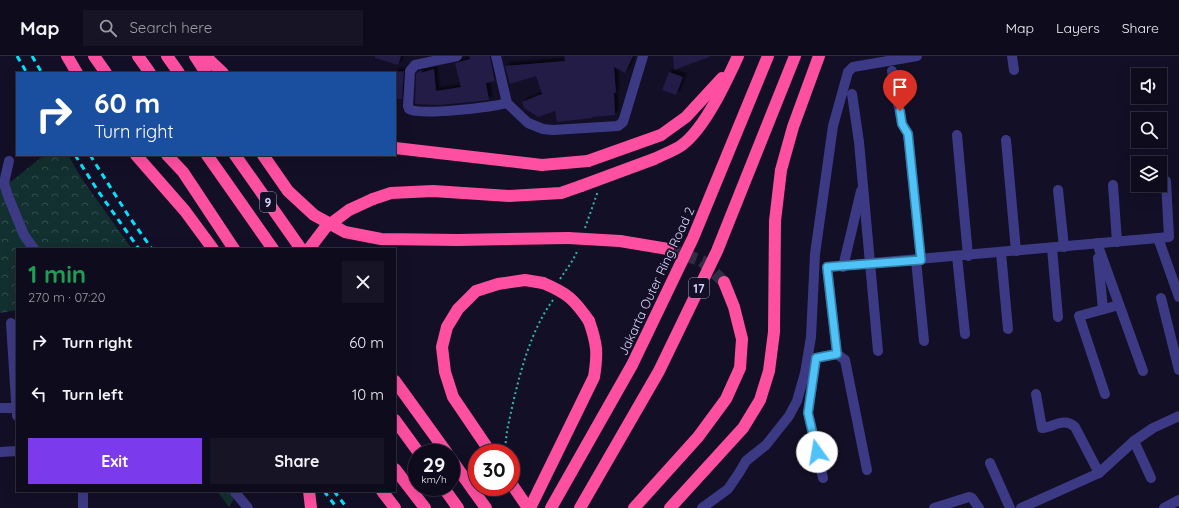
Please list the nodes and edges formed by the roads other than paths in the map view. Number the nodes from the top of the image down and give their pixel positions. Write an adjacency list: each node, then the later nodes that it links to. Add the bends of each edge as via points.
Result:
1 (67, 56): 20 (highway)
2 (94, 56): 21 (highway)
3 (138, 56): 22 (highway)
4 (167, 56): 23 (highway)
5 (195, 56): 24 (highway)
6 (205, 56): 25 (highway)
7 (425, 56): 17 (street)
8 (457, 56): 17 (street)
9 (496, 56): 27 (street)
10 (643, 56): 27 (street, via 623,122 618,126 543,129 528,123)
11 (768, 56): 110 (highway, Jakarta Outer Ring Road 2 / 17, via 693,238 632,365)
12 (796, 56): 111 (highway, 17, via 717,251 659,372)
13 (819, 56): 92 (highway, via 793,127 781,170 775,220 774,332 769,370 760,400 743,428)
14 (917, 56): 115 (street, via 853,67 848,72 833,126 815,254 811,337 797,401 789,416 766,445 746,461 728,489)
15 (1012, 56): 18 (street)
16 (737, 59): 30 (highway, bridge, via 686,118 661,135 588,162 542,165); 50 (highway, bridge, via 699,129 682,145 654,159 562,193 509,196 433,191 391,193 349,210 325,228)
17 (415, 65): 27 (street, via 410,72 408,106 411,110 448,111)
18 (1014, 70)
19 (892, 71): 57 (street, via 902,124 908,134)
20 (76, 72)
21 (105, 72)
22 (149, 72)
23 (178, 72)
24 (205, 72)
25 (222, 72)
26 (852, 94): 37 (street)
27 (507, 103)
28 (957, 135): 56 (street)
29 (1006, 140): 53 (street)
30 (396, 148)
31 (137, 156): 46 (highway)
32 (168, 156): 47 (highway, via 183,172)
33 (208, 156): 48 (highway, 9)
34 (236, 156): 49 (highway, 9)
35 (264, 156): 52 (highway, bridge, via 288,191 314,216 345,232 381,239 568,238 620,241)
36 (9, 160): 45 (street, via 4,183 24,235)
37 (863, 182): 58 (street); 59 (street)
38 (1113, 185): 42 (street)
39 (1058, 190): 44 (street)
40 (1167, 192): 41 (street, via 1169,237)
41 (1158, 238): 42 (street); 61 (street)
42 (1117, 242): 43 (street)
43 (1097, 244): 44 (street); 63 (street); 64 (street)
44 (1064, 247): 51 (street)
45 (33, 248)
46 (212, 248)
47 (233, 248)
48 (271, 248)
49 (300, 248)
50 (310, 248)
51 (1052, 248): 53 (street); 65 (street)
52 (668, 249)
53 (1016, 251): 54 (street)
54 (1001, 253): 56 (street); 67 (street)
55 (957, 256): 56 (street); 57 (street); 68 (street)
56 (968, 256)
57 (918, 260): 58 (street); 69 (street)
58 (870, 264): 59 (street); 70 (street)
59 (843, 267): 71 (street, via 827,267)
60 (724, 282): 112 (highway, via 734,307 742,339 740,368 726,399 703,430)
61 (1179, 297)
62 (1161, 298): 72 (street)
63 (1119, 305): 64 (street); 73 (street)
64 (1102, 310): 76 (street, via 1080,316)
65 (1058, 317)
66 (11, 323): 78 (street)
67 (1008, 328)
68 (965, 334)
69 (924, 341)
70 (878, 351)
71 (837, 354): 89 (street, via 845,360); 93 (street, via 816,358 808,413)
72 (1179, 370)
73 (1143, 371)
74 (396, 382): 83 (highway)
75 (1036, 394): 91 (street, via 1042,428 1064,422 1075,427)
76 (1105, 394)
77 (0, 408): 78 (street)
78 (16, 408)
79 (1179, 416): 81 (street, via 1153,428)
80 (396, 421): 82 (highway)
81 (1134, 441): 91 (street); 94 (street)
82 (412, 444)
83 (440, 444)
84 (485, 444): 109 (highway, bridge, via 453,398 445,372 442,347 446,327 458,309 476,291 498,284 525,280 561,290 578,304 589,321 595,337 597,357 594,377)
85 (16, 451): 86 (street)
86 (0, 452)
87 (990, 463): 118 (street)
88 (396, 470): 107 (highway)
89 (867, 470)
90 (460, 472): 108 (highway, bridge)
91 (1100, 473): 119 (street)
92 (698, 477): 113 (highway); 114 (highway)
93 (823, 478)
94 (1151, 478)
95 (83, 492): 103 (street)
96 (235, 492): 104 (street)
97 (309, 492): 105 (highway)
98 (383, 492): 106 (highway)
99 (449, 496): 102 (highway)
100 (520, 496): 109 (highway)
101 (1179, 500): 120 (street)
102 (457, 507)
103 (83, 508)
104 (248, 508)
105 (311, 508)
106 (395, 508)
107 (425, 508)
108 (486, 508)
109 (529, 508)
110 (551, 508)
111 (580, 508)
112 (634, 508)
113 (670, 508)
114 (681, 508)
115 (702, 508)
116 (934, 508): 117 (street, via 968,497 972,498)
117 (979, 508)
118 (1010, 508)
119 (1021, 508)
120 (1164, 508)

